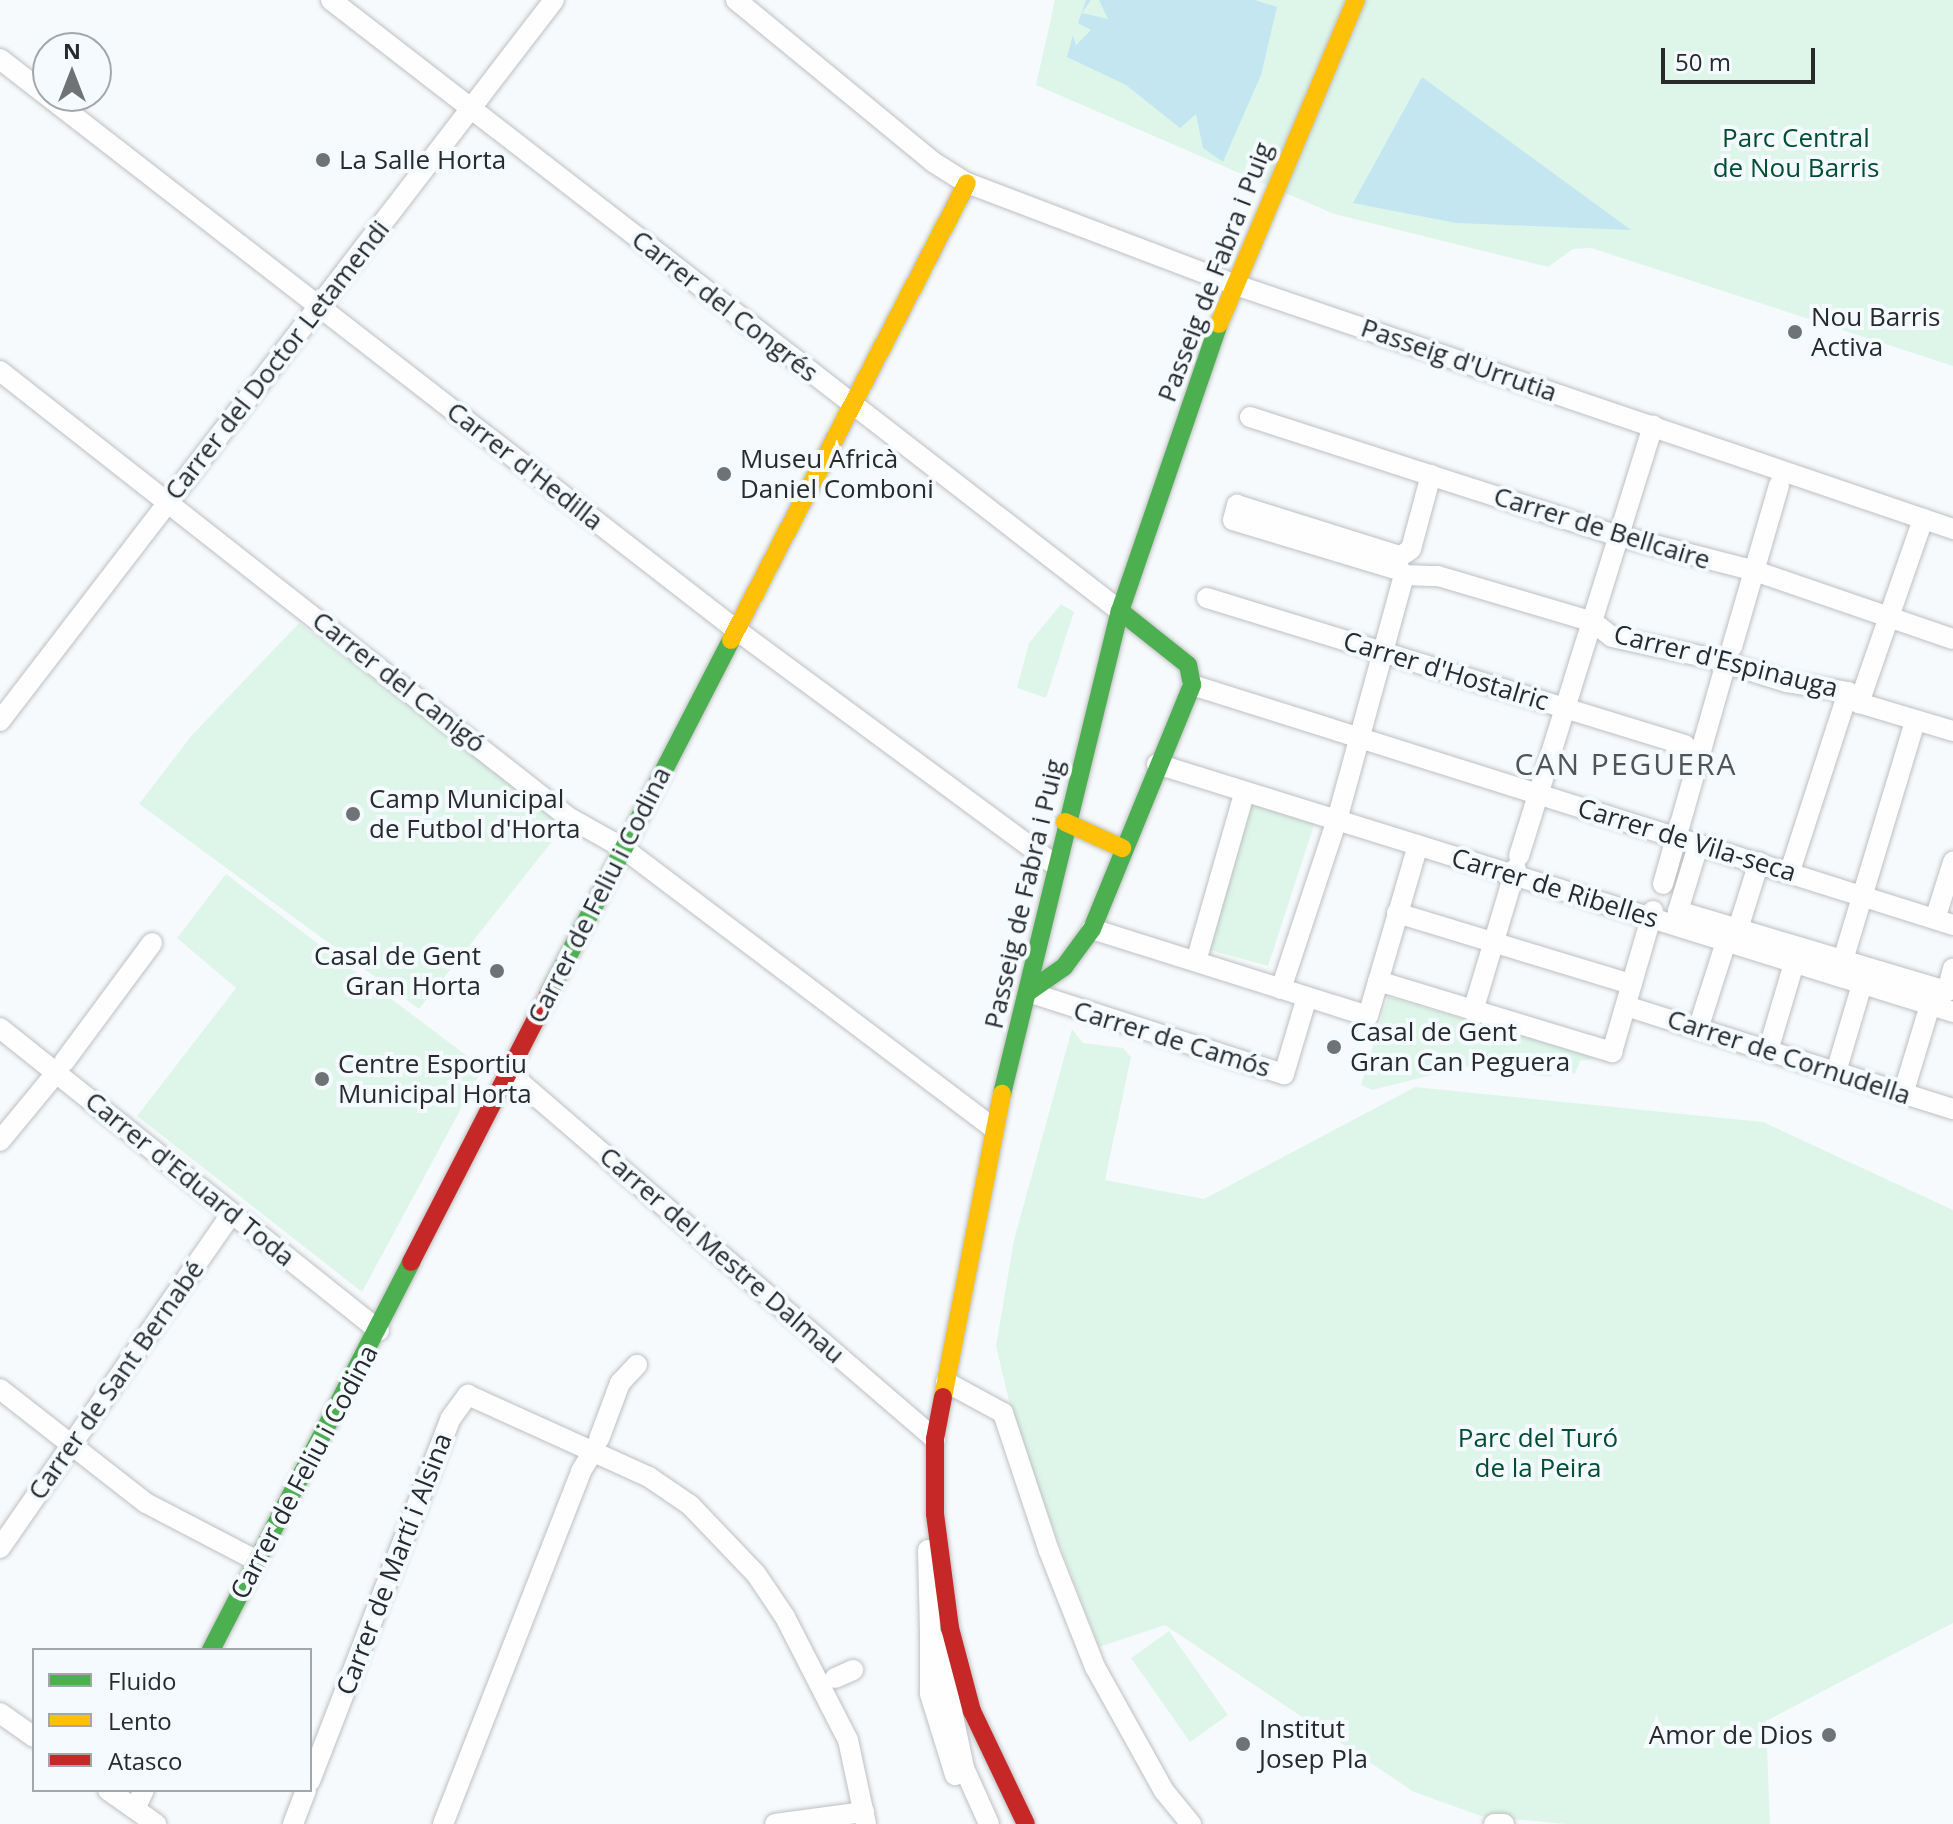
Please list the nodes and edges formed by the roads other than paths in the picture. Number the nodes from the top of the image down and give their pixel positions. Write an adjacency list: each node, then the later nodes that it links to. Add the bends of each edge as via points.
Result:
1 (331, 0): 6 (street, Carrer del Congrés)
2 (554, 0): 6 (street, Carrer del Doctor Letamendi)
3 (736, 0): 7 (street, Passeig d'Urrutia, via 933,162)
4 (1356, 0): 8 (street, Passeig de Fabra i Puig)
5 (0, 59): 9 (street, Carrer d'Hedilla)
6 (471, 108): 9 (street, Carrer del Doctor Letamendi); 11 (street, Carrer del Congrés)
7 (967, 183): 8 (street, Passeig d'Urrutia); 11 (street, Carrer de Feliu i Codina)
8 (1233, 284): 13 (street, Passeig d'Urrutia); 23 (street, Passeig de Fabra i Puig)
9 (317, 306): 16 (street, Carrer del Doctor Letamendi); 26 (street, Carrer d'Hedilla)
10 (0, 371): 16 (street, Carrer del Canigó)
11 (853, 406): 23 (street, Carrer del Congrés); 26 (street, Carrer de Feliu i Codina)
12 (1250, 417): 14 (street, Carrer de Bellcaire)
13 (1653, 425): 17 (street, Passeig d'Urrutia); 19 (street)
14 (1431, 475): 19 (street, Carrer de Bellcaire); 20 (street, via 1411,549)
15 (1779, 485): 21 (street)
16 (168, 500): 34 (street, Carrer del Doctor Letamendi); 47 (street, Carrer del Canigó, via 568,817)
17 (1923, 519): 18 (street, Passeig d'Urrutia); 24 (street)
18 (1953, 529)
19 (1619, 536): 21 (street, Carrer de Bellcaire); 25 (street)
20 (1399, 566): 20 (street, Carrer d'Espinauga, via 1237,505 1233,520); 25 (street, Carrer d'Espinauga); 29 (street)
21 (1755, 571): 24 (street, Carrer de Bellcaire); 28 (street)
22 (1207, 598): 29 (street, Carrer d'Hostalric)
23 (1120, 611): 31 (street, via 1188,665); 43 (street, Passeig de Fabra i Puig)
24 (1888, 615): 27 (street, Carrer de Bellcaire); 32 (street)
25 (1593, 622): 32 (street, Carrer d'Espinauga, via 1612,637); 33 (street)
26 (735, 629): 47 (street, Carrer de Feliu i Codina); 51 (street, Carrer d'Hedilla)
27 (1953, 639)
28 (1732, 647)
29 (1383, 651): 33 (street, Carrer d'Hostalric); 37 (street)
30 (1724, 670): 44 (street)
31 (1192, 685): 37 (street, Carrer de Vila-seca); 39 (street)
32 (1853, 698): 35 (street, Carrer d'Espinauga); 53 (street)
33 (1565, 708): 38 (street, Carrer d'Hostalric); 40 (street)
34 (0, 720)
35 (1915, 721): 36 (street, Carrer d'Espinauga); 54 (street)
36 (1953, 731)
37 (1360, 738): 40 (street, Carrer de Vila-seca); 42 (street)
38 (1685, 745)
39 (1157, 764): 42 (street, Carrer de Ribelles); 48 (street)
40 (1538, 795): 44 (street, Carrer de Vila-seca); 52 (street)
41 (1242, 801): 62 (street)
42 (1337, 820): 45 (street, Carrer de Ribelles); 69 (street)
43 (1065, 822): 48 (street); 51 (street, Passeig de Fabra i Puig)
44 (1675, 838): 46 (street, Carrer de Vila-seca); 55 (street)
45 (1418, 845): 52 (street, Carrer de Ribelles); 56 (street)
46 (1698, 846): 49 (street, Carrer de Vila-seca); 59 (street, via 1678,911)
47 (623, 848): 80 (street, Carrer de Feliu i Codina); 84 (street, Carrer del Canigó)
48 (1122, 848): 58 (street)
49 (1759, 862): 53 (street, Carrer de Vila-seca); 59 (street)
50 (1953, 862): 57 (street)
51 (1055, 865): 70 (street, Passeig de Fabra i Puig)
52 (1516, 866): 55 (street, Carrer de Ribelles, via 1630,910); 60 (street)
53 (1790, 871): 54 (street, Carrer de Vila-seca)
54 (1863, 894): 57 (street, Carrer de Vila-seca); 63 (street)
55 (1657, 900): 59 (street, Carrer de Ribelles); 67 (street)
56 (1397, 913): 60 (street); 66 (street)
57 (1945, 921)
58 (1092, 929): 69 (street); 70 (street, via 1064,967)
59 (1732, 935): 63 (street); 64 (street, Carrer de Ribelles); 77 (street)
60 (1493, 942): 67 (street); 74 (street)
61 (152, 943): 79 (street)
62 (1199, 951)
63 (1843, 960): 65 (street, via 1947,991)
64 (1794, 963): 68 (street, Carrer de Ribelles); 78 (street)
65 (1953, 969)
66 (1378, 981): 71 (street, via 1368,1016); 74 (street)
67 (1631, 984): 73 (street)
68 (1862, 984): 72 (street, Carrer de Ribelles); 81 (street)
69 (1281, 989): 71 (street)
70 (1028, 992): 71 (street, Carrer de Camós, via 1284,1074); 84 (street, Passeig de Fabra i Puig)
71 (1307, 997)
72 (1930, 1005): 75 (street, Carrer de Ribelles); 82 (street)
73 (1626, 1006): 74 (street, via 1612,1052); 77 (street, Carrer de Cornudella)
74 (1473, 1011)
75 (1953, 1012)
76 (0, 1028): 79 (street, Carrer d'Eduard Toda)
77 (1698, 1029): 78 (street, Carrer de Cornudella)
78 (1768, 1051): 81 (street, Carrer de Cornudella)
79 (60, 1067): 85 (street); 86 (street, Carrer d'Eduard Toda)
80 (508, 1072): 87 (street, Carrer de Feliu i Codina); 91 (street, Carrer del Mestre Dalmau)
81 (1836, 1072): 82 (street, Carrer de Cornudella)
82 (1903, 1094): 83 (street, Carrer de Cornudella)
83 (1953, 1109)
84 (994, 1129): 89 (street, Passeig de Fabra i Puig)
85 (0, 1141)
86 (232, 1213): 87 (street, Carrer d'Eduard Toda); 93 (street, Carrer de Sant Bernabé)
87 (379, 1331): 96 (street, Carrer de Feliu i Codina)
88 (637, 1365): 92 (street, via 620,1383)
89 (946, 1382): 91 (street, Passeig de Fabra i Puig); 114 (street, via 1003,1413 1095,1667 1164,1791)
90 (0, 1389): 93 (street)
91 (935, 1439): 94 (street, Passeig de Fabra i Puig)
92 (597, 1444): 101 (street, Carrer de Martí i Alsina, via 468,1395 451,1418); 106 (street, via 690,1505 756,1574 785,1617 848,1740); 109 (street, via 581,1471)
93 (70, 1447): 95 (street, Carrer de Sant Bernabé); 96 (street, via 146,1503)
94 (935, 1514): 97 (street, via 927,1554); 113 (street, Passeig de Fabra i Puig, via 950,1628 972,1711)
95 (0, 1548)
96 (255, 1560): 98 (street, Carrer de Feliu i Codina)
97 (930, 1632): 111 (street, via 926,1656 935,1717); 112 (street, via 939,1650 964,1768)
98 (212, 1648)
99 (0, 1713): 100 (street)
100 (32, 1736)
101 (312, 1776)
102 (111, 1792): 105 (street)
103 (143, 1792): 105 (street)
104 (305, 1792): 108 (street)
105 (135, 1809): 107 (street)
106 (865, 1818): 110 (street)
107 (156, 1824)
108 (293, 1824)
109 (443, 1824)
110 (775, 1824)
111 (977, 1824)
112 (989, 1824)
113 (1026, 1824)
114 (1191, 1824)
115 (1494, 1824): 116 (street)
116 (1504, 1824)

